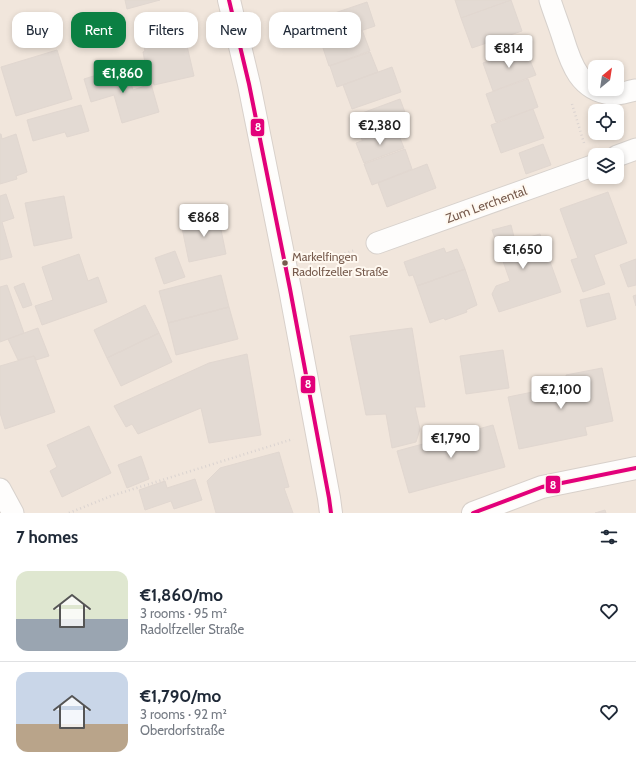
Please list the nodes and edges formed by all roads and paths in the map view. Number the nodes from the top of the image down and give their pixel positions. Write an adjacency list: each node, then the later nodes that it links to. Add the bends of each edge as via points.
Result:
1 (228, 0): 10 (street, via 249,84)
2 (550, 0): 3 (street, via 570,59 588,86 600,92 614,94)
3 (636, 90)
4 (572, 102): 6 (path)
5 (636, 149): 7 (street)
6 (588, 150)
7 (624, 153)
8 (588, 167): 9 (street, Zum Lerchental)
9 (376, 243): 10 (path, via 325,260)
10 (286, 269): 11 (street)
11 (316, 432): 15 (path, via 112,496); 16 (street)
12 (636, 468): 17 (street, via 542,487)
13 (0, 489): 14 (street)
14 (13, 513)
15 (69, 513)
16 (331, 513)
17 (473, 513)

